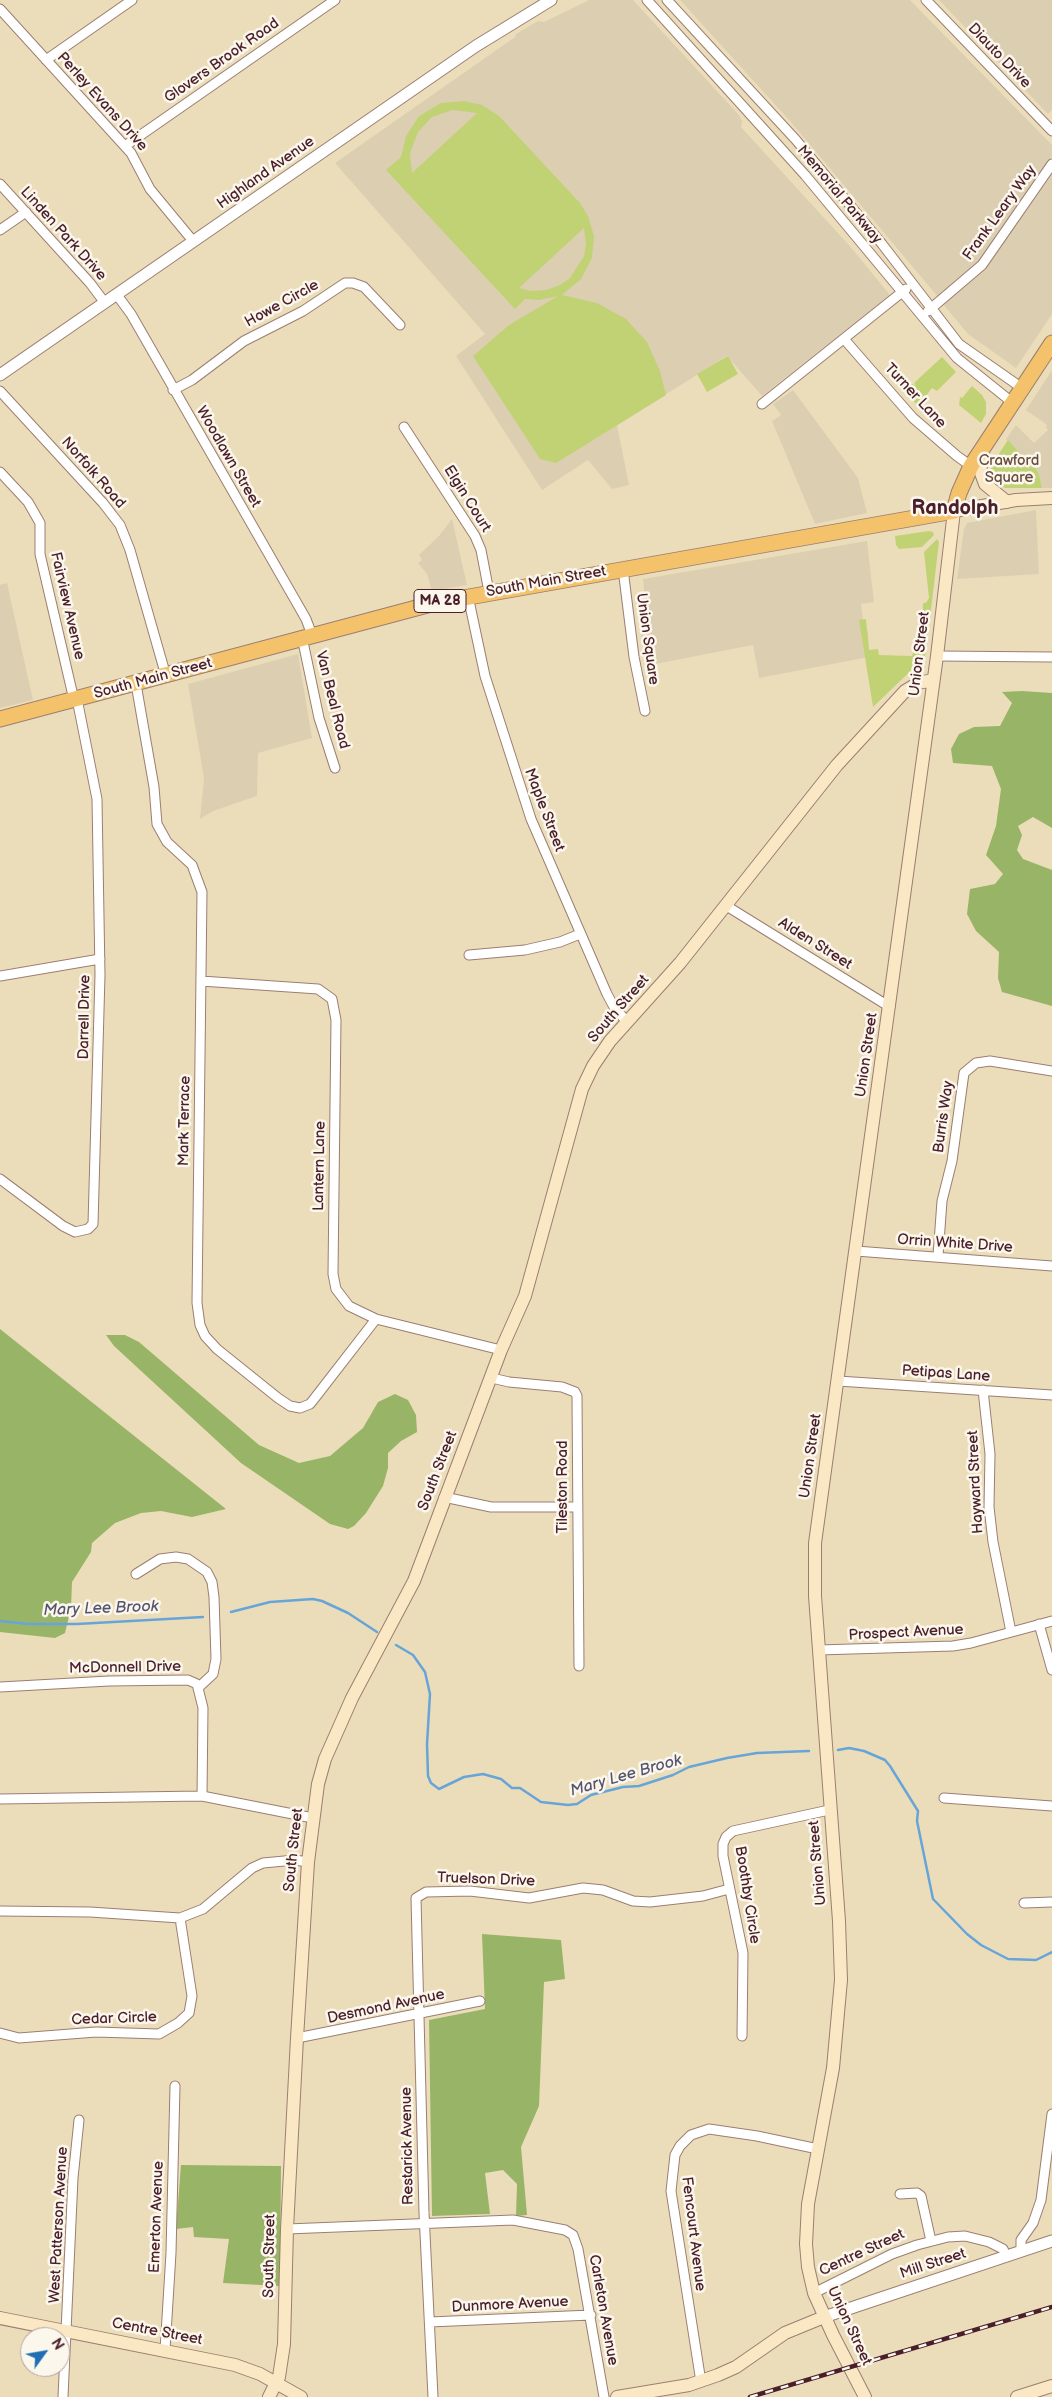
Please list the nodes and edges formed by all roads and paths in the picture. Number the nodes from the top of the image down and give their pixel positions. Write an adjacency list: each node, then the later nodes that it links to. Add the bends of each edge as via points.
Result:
1 (132, 0): 8 (street)
2 (335, 0): 10 (street, Glovers Brook Road)
3 (551, 0): 15 (street, Highland Avenue, via 476,46)
4 (647, 0): 17 (street, Memorial Parkway, via 745,106)
5 (667, 0): 16 (street, Memorial Parkway, via 787,130)
6 (926, 0): 9 (street, Diauto Drive)
7 (0, 9): 8 (street, Perley Evans Drive)
8 (46, 60): 10 (street, Perley Evans Drive)
9 (1052, 131)
10 (125, 146): 15 (street, Perley Evans Drive, via 136,159 150,188)
11 (1052, 164): 20 (street, Frank Leary Way, via 982,265)
12 (0, 184): 13 (street, Linden Park Drive)
13 (26, 212): 14 (street); 19 (street, Linden Park Drive)
14 (0, 230)
15 (193, 241): 18 (street, Highland Avenue)
16 (913, 284): 17 (street); 20 (street, Memorial Parkway)
17 (903, 292): 21 (street, Memorial Parkway); 23 (street)
18 (117, 294): 19 (street, Highland Avenue); 27 (street, Woodlawn Street)
19 (105, 303): 25 (street, Highland Avenue)
20 (931, 308): 21 (street, Frank Leary Way); 26 (street, Memorial Parkway, via 964,348)
21 (922, 316): 29 (street, Memorial Parkway, via 962,362)
22 (400, 325): 27 (street, Howe Circle, via 364,287 345,283 303,311 244,341 192,380)
23 (844, 339): 30 (street); 33 (street, Turner Lane, via 913,418)
24 (1052, 343): 26 (main road)
25 (0, 375)
26 (1022, 388): 29 (main road)
27 (173, 390): 41 (street, Woodlawn Street, via 306,619)
28 (0, 391): 44 (street, Norfolk Road, via 103,502 120,525)
29 (1013, 403): 32 (main road)
30 (762, 404)
31 (404, 427): 39 (street, Elgin Court, via 475,536)
32 (980, 452): 33 (main road); 36 (main road, via 985,484)
33 (971, 466): 37 (main road, via 958,493)
34 (0, 472): 47 (street, Fairview Avenue, via 28,502 40,523 40,554)
35 (1052, 498): 36 (main road)
36 (1006, 502): 37 (main road)
37 (954, 511): 38 (main road, South Main Street / MA 28); 42 (main road, Union Street)
38 (623, 569): 39 (main road, South Main Street / MA 28); 48 (street, Union Square, via 634,657)
39 (489, 592): 40 (main road, South Main Street / MA 28)
40 (468, 596): 41 (main road, South Main Street / MA 28); 52 (street, Maple Street, via 485,676 512,765 533,825)
41 (307, 636): 44 (main road, South Main Street / MA 28); 50 (street, Van Beal Road, via 319,718)
42 (937, 656): 43 (street); 45 (main road, Union Street)
43 (1052, 657)
44 (166, 676): 46 (main road, South Main Street / MA 28)
45 (933, 680): 51 (main road, South Street, via 921,681 910,687 875,720); 57 (main road, Union Street)
46 (136, 684): 47 (main road, South Main Street / MA 28); 56 (street, Mark Terrace, via 154,787 157,824 167,842 192,865 201,886)
47 (76, 700): 49 (main road, South Main Street / MA 28); 54 (street, Darrell Drive, via 97,799)
48 (645, 711)
49 (0, 719)
50 (335, 768)
51 (726, 905): 57 (street, Alden Street); 58 (main road, South Street)
52 (580, 934): 53 (street, via 525,950); 58 (street, Maple Street, via 610,1001)
53 (469, 955)
54 (100, 960): 55 (street); 60 (street, Darrell Drive, via 93,1224 88,1229 75,1232)
55 (0, 976)
56 (201, 982): 64 (street, Lantern Lane, via 318,989 332,999 336,1020 333,1280 345,1302); 64 (street, Mark Terrace, via 196,1303 205,1336 278,1398 300,1408 310,1404)
57 (890, 1007): 61 (main road, Union Street)
58 (627, 1022): 65 (main road, South Street, via 601,1053 582,1089 526,1296)
59 (1052, 1071): 62 (street, Burris Way, via 990,1061 976,1063 964,1073 952,1161 942,1201)
60 (0, 1178)
61 (856, 1251): 62 (street, Orrin White Drive); 67 (main road, Union Street)
62 (938, 1256): 63 (street, Orrin White Drive)
63 (1052, 1266)
64 (376, 1320): 65 (street, Lantern Lane)
65 (501, 1350): 66 (main road, South Street)
66 (492, 1378): 70 (main road, South Street); 71 (street, Tileston Road, via 562,1387 575,1392)
67 (838, 1381): 68 (street, Petipas Lane); 76 (main road, Union Street, via 814,1551)
68 (983, 1390): 69 (street, Petipas Lane); 75 (street, Hayward Street, via 990,1454 989,1507 993,1542)
69 (1052, 1395)
70 (444, 1497): 71 (street, via 490,1507); 86 (main road, South Street, via 414,1581 352,1698 325,1759)
71 (577, 1507): 77 (street, Tileston Road)
72 (136, 1574): 80 (street, via 160,1559 176,1557 188,1559 207,1572 214,1597 216,1659 213,1674)
73 (1052, 1621): 74 (street, Prospect Avenue)
74 (1039, 1624): 75 (street, Prospect Avenue); 78 (street)
75 (1011, 1632): 76 (street, Prospect Avenue, via 953,1646)
76 (818, 1650): 85 (main road, Union Street)
77 (579, 1666)
78 (1052, 1670)
79 (0, 1686): 80 (street, McDonnell Drive, via 188,1680)
80 (199, 1687): 81 (street, McDonnell Drive, via 203,1708)
81 (202, 1796): 82 (street); 86 (street)
82 (0, 1798)
83 (944, 1798): 84 (street)
84 (1052, 1806)
85 (829, 1810): 88 (street, Boothby Circle, via 733,1831 723,1844); 102 (main road, Union Street, via 839,1929 840,1996 833,2068)
86 (313, 1818): 87 (main road, South Street)
87 (308, 1862): 93 (street, via 263,1863 252,1868 203,1909); 98 (main road, South Street)
88 (730, 1889): 89 (street, Truelson Drive, via 695,1898 650,1902 583,1888 529,1898 470,1891); 97 (street, Boothby Circle, via 743,1953)
89 (419, 1894): 95 (street, Restarick Avenue, via 415,1902)
90 (1024, 1902): 91 (street)
91 (1052, 1902)
92 (0, 1911): 93 (street)
93 (180, 1918): 96 (street, Cedar Circle, via 192,1996 189,2013 178,2023 159,2034 96,2032 19,2038)
94 (480, 2001): 95 (street, Desmond Avenue)
95 (420, 2014): 98 (street, Desmond Avenue); 104 (street, Restarick Avenue)
96 (0, 2033)
97 (742, 2036)
98 (297, 2038): 105 (main road, South Street)
99 (175, 2086): 118 (street, Emerton Avenue)
100 (1052, 2114): 108 (street, via 1041,2200 1033,2223 1021,2240)
101 (79, 2120): 116 (street, West Patterson Avenue, via 73,2178)
102 (818, 2149): 110 (main road, Union Street, via 806,2224 808,2267); 120 (street, Fencourt Avenue, via 709,2129 691,2135 675,2155 671,2191)
103 (900, 2194): 106 (street, via 917,2193 921,2196)
104 (425, 2223): 105 (street); 111 (street, Carleton Avenue, via 513,2220 573,2235); 114 (street, Restarick Avenue)
105 (287, 2229): 121 (main road, South Street, via 284,2344)
106 (931, 2240): 109 (street, Centre Street, via 973,2237 997,2245); 110 (street, Centre Street, via 892,2254)
107 (1052, 2241): 108 (street, Mill Street)
108 (1021, 2251): 109 (street, Mill Street)
109 (1006, 2256): 112 (street, Mill Street)
110 (814, 2293): 112 (main road, Union Street)
111 (591, 2315): 114 (street, Dunmore Avenue); 127 (street, Carleton Avenue)
112 (824, 2317): 120 (main road, via 785,2333 736,2368); 129 (main road, Union Street)
113 (0, 2318): 115 (main road, Centre Street)
114 (430, 2322): 126 (street, Restarick Avenue)
115 (50, 2327)
116 (67, 2327)
117 (70, 2331): 118 (main road, Centre Street)
118 (165, 2350): 121 (main road, Centre Street, via 246,2368)
119 (64, 2377): 123 (street, West Patterson Avenue)
120 (701, 2382): 128 (main road)
121 (277, 2384): 124 (main road, South Street); 125 (main road, Centre Street)
122 (1052, 2386): 130 (main road)
123 (63, 2397)
124 (269, 2397)
125 (301, 2397)
126 (433, 2397)
127 (604, 2397)
128 (618, 2397)
129 (866, 2397)
130 (1017, 2397)

